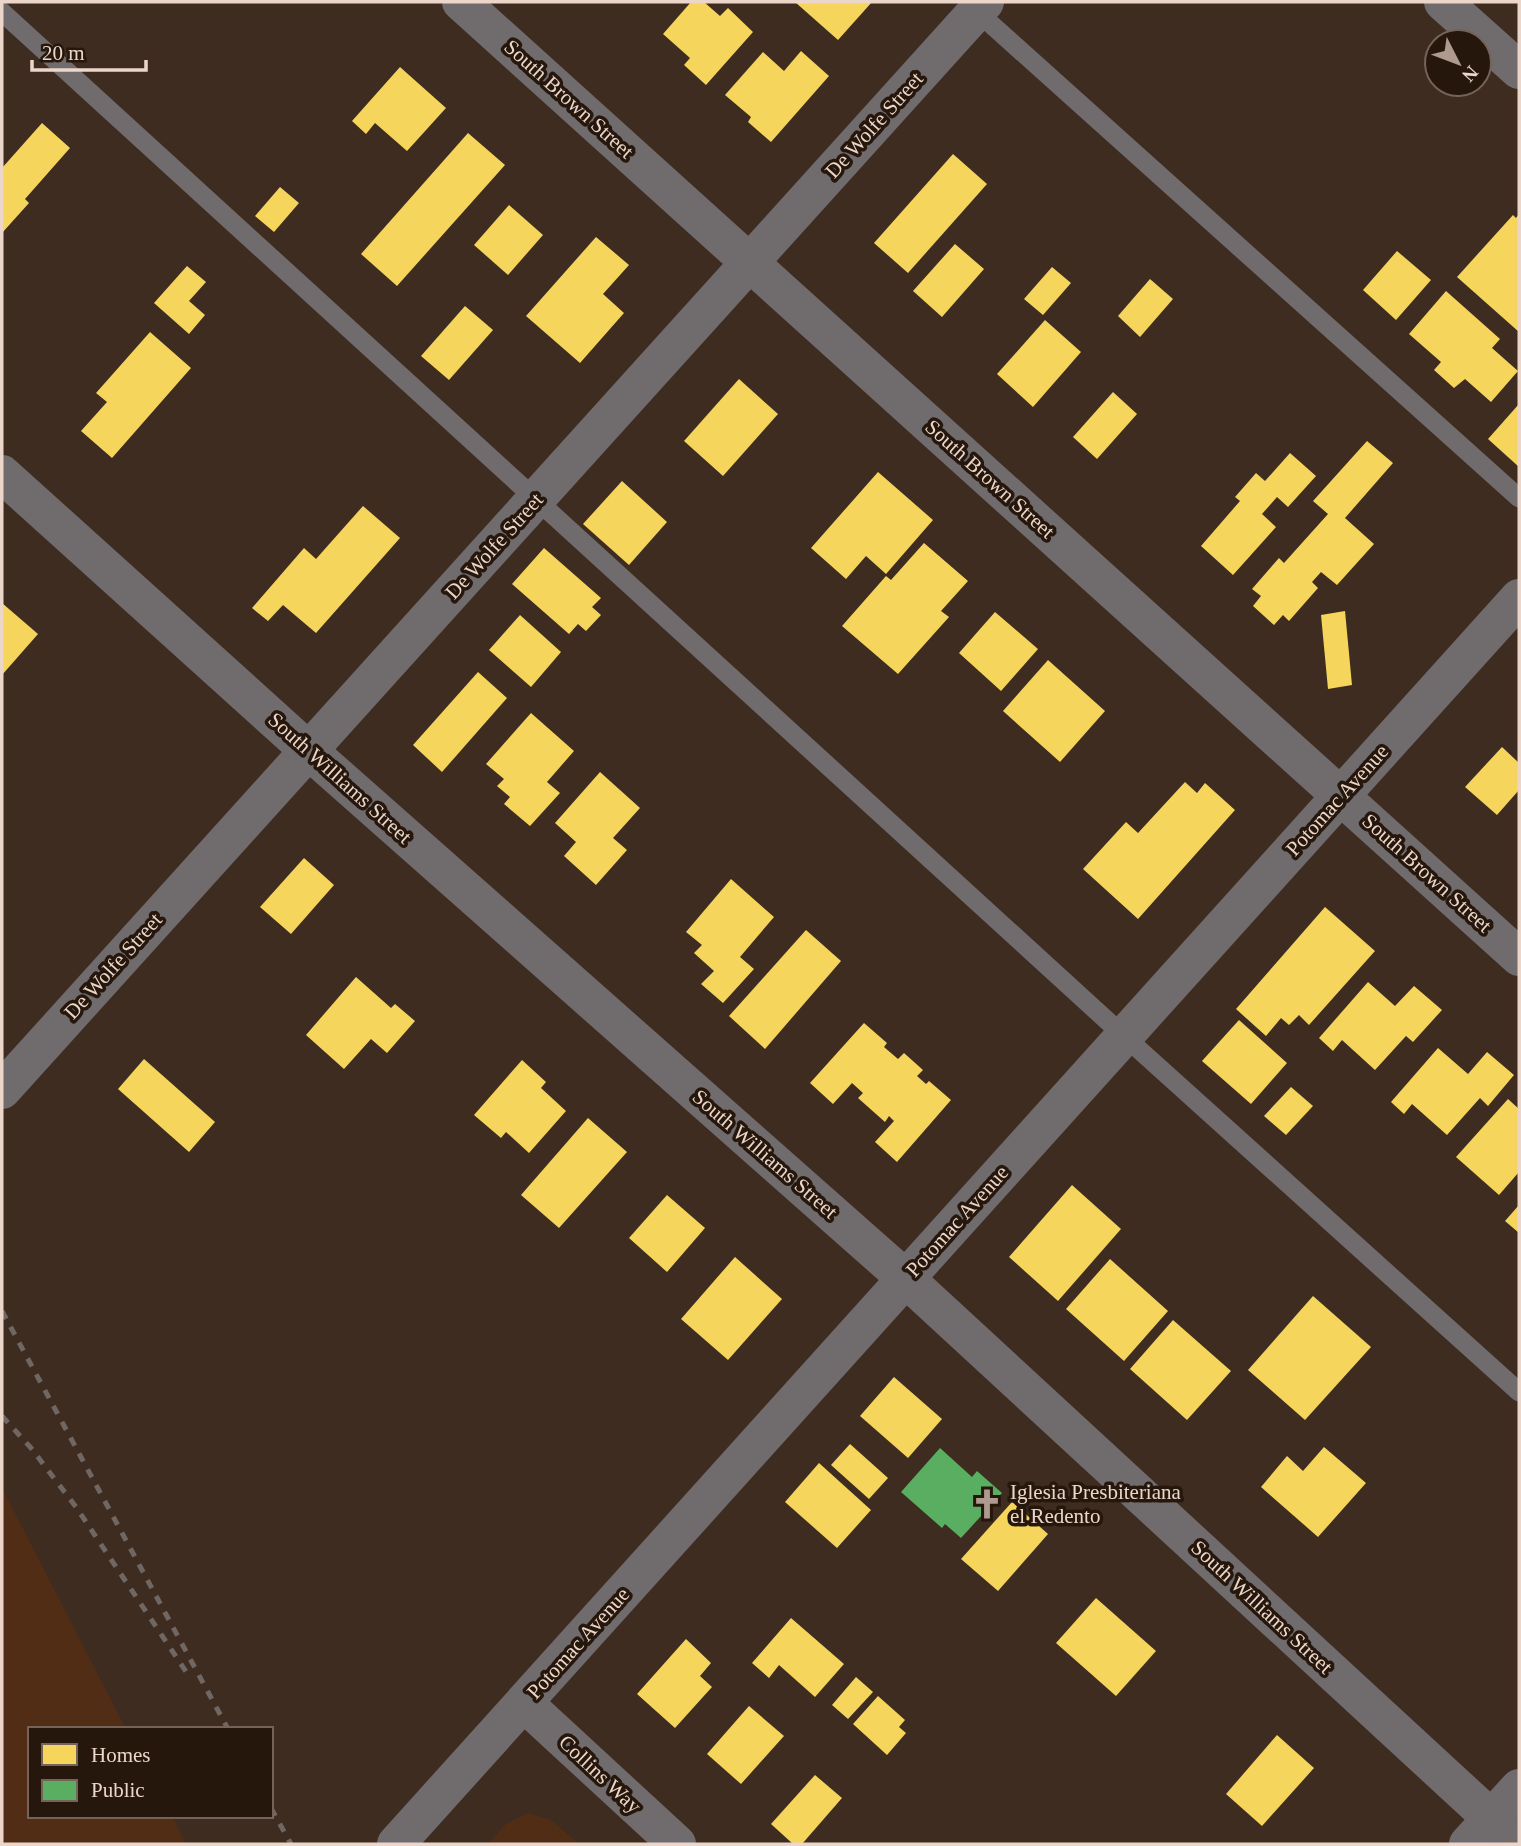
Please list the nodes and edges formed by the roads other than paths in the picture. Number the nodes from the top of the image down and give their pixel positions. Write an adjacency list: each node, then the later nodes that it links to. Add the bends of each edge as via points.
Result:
1 (461, 2): 6 (street, South Brown Street)
2 (1443, 2): 5 (street)
3 (976, 5): 6 (street, De Wolfe Street); 8 (lane)
4 (2, 12): 9 (lane)
5 (1519, 70)
6 (750, 262): 9 (street, De Wolfe Street); 12 (street, South Brown Street)
7 (2, 474): 11 (street, South Williams Street)
8 (1519, 498)
9 (535, 500): 11 (street, De Wolfe Street); 14 (lane)
10 (1519, 598): 12 (street, Potomac Avenue)
11 (309, 751): 15 (street, De Wolfe Street); 16 (street, South Williams Street)
12 (1341, 796): 13 (street, South Brown Street); 14 (street, Potomac Avenue)
13 (1519, 957)
14 (1124, 1036): 16 (street, Potomac Avenue); 17 (lane)
15 (2, 1090)
16 (905, 1278): 18 (street, Potomac Avenue); 20 (street, South Williams Street)
17 (1519, 1392)
18 (524, 1703): 21 (street, Potomac Avenue); 22 (street, Collins Way)
19 (1519, 1788): 20 (street)
20 (1480, 1831): 23 (street, South Williams Street)
21 (396, 1844)
22 (677, 1844)
23 (1519, 1844)

